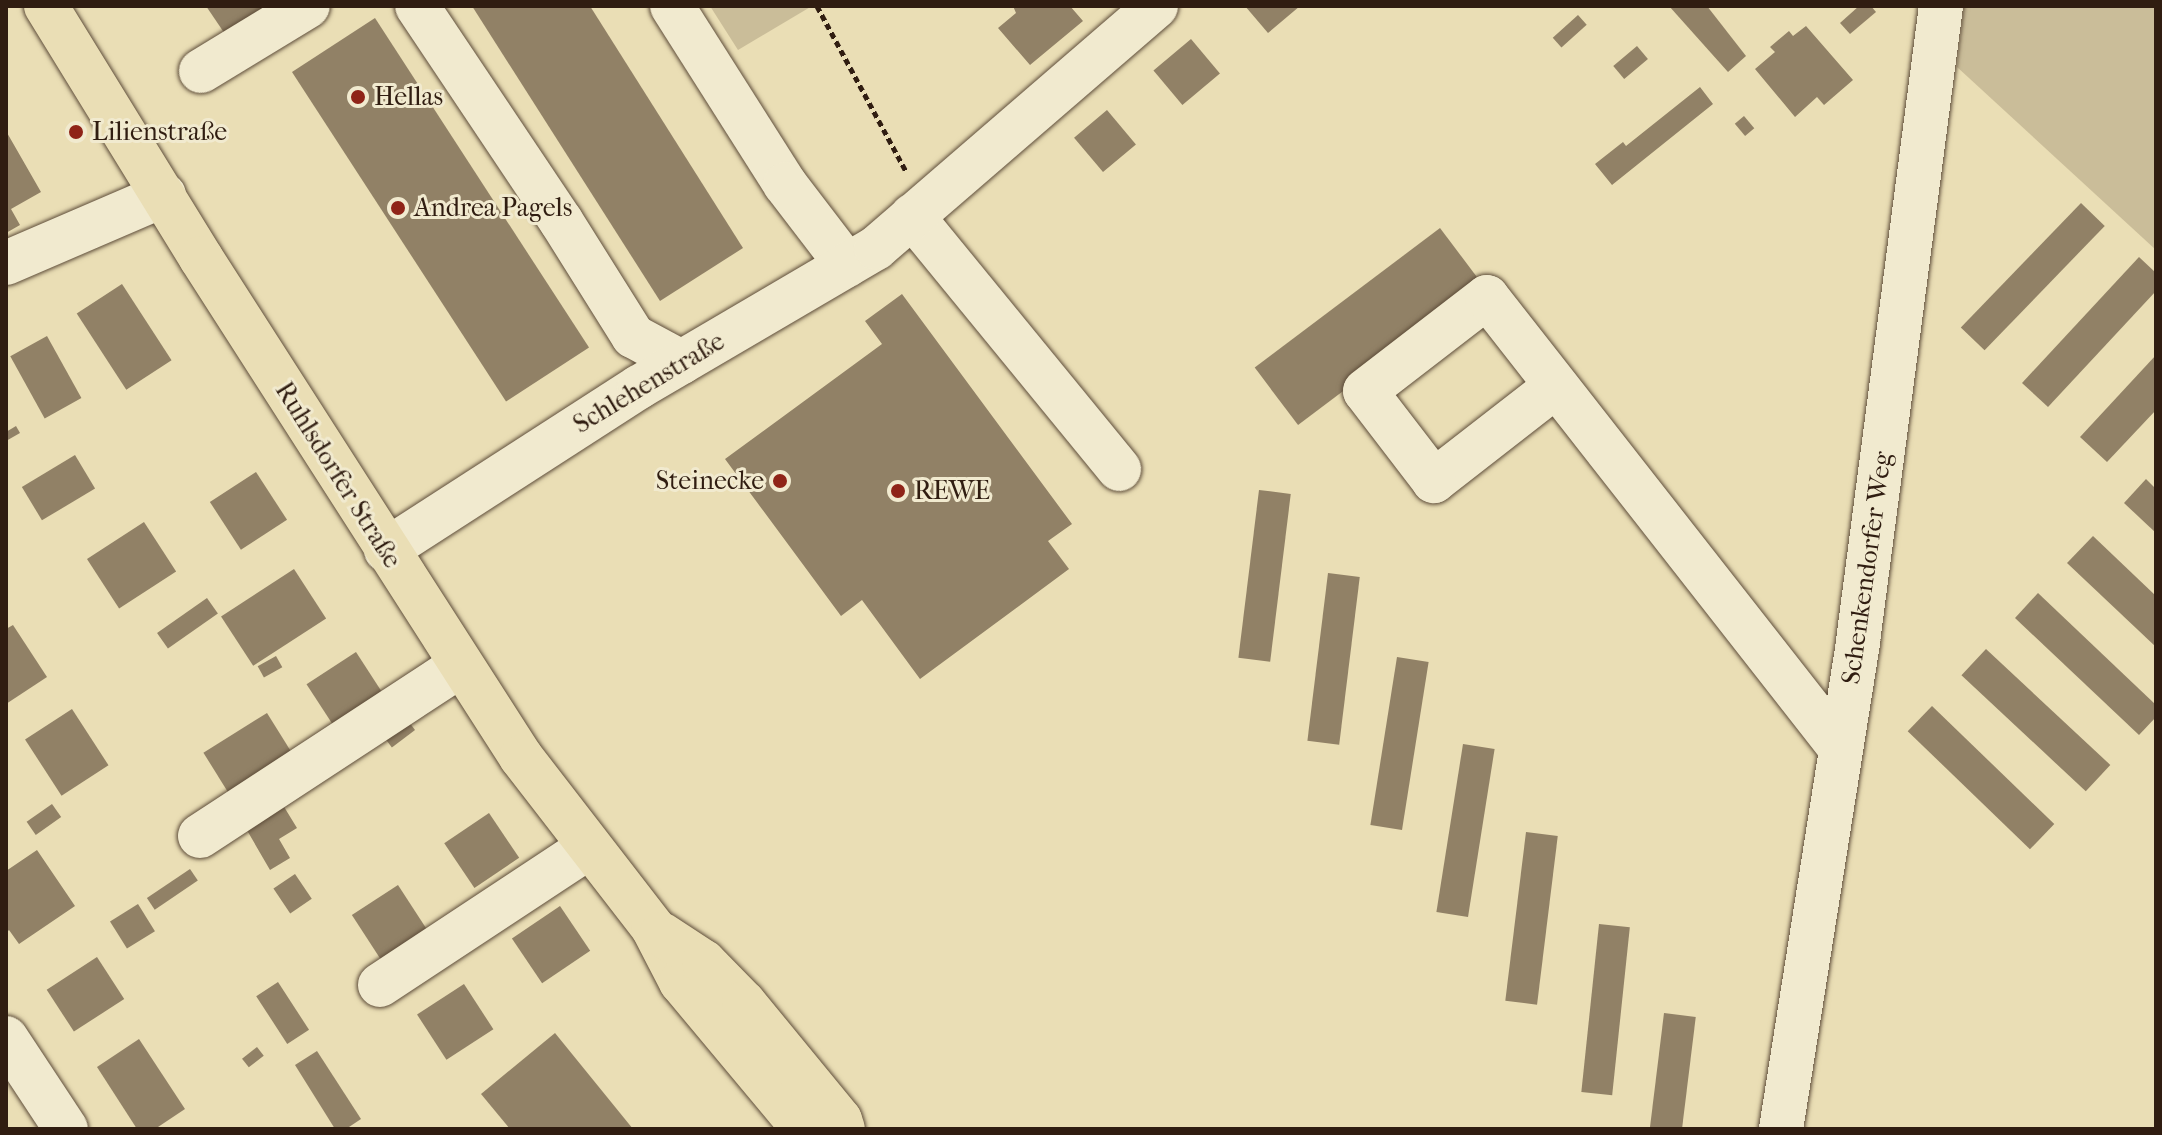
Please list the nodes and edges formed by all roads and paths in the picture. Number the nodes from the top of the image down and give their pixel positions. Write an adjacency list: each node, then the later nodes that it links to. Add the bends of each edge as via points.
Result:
1 (46, 6): 9 (main road, Ruhlsdorfer Straße)
2 (308, 6): 8 (street)
3 (417, 6): 13 (street)
4 (672, 6): 12 (street, via 785,184)
5 (817, 6): 10 (path)
6 (1941, 6): 20 (street, Schenkendorfer Weg)
7 (1149, 8): 10 (street, Schlehenstraße)
8 (201, 71)
9 (164, 195): 11 (street); 18 (main road, Ruhlsdorfer Straße)
10 (918, 211): 12 (street, Schlehenstraße, via 876,248); 17 (street)
11 (6, 263)
12 (847, 265): 14 (street, Schlehenstraße)
13 (633, 336): 14 (street); 16 (street, via 626,353)
14 (681, 362): 16 (street, Schlehenstraße)
15 (1556, 386): 20 (street)
16 (639, 387): 18 (street, Schlehenstraße)
17 (1119, 469)
18 (386, 550): 19 (main road, Ruhlsdorfer Straße)
19 (461, 665): 21 (street); 22 (main road, Ruhlsdorfer Straße)
20 (1841, 749): 29 (street, Schenkendorfer Weg)
21 (200, 836)
22 (588, 848): 23 (main road, Ruhlsdorfer Straße); 24 (street)
23 (653, 928): 27 (main road, Ruhlsdorfer Straße, via 681,982); 28 (main road, Ruhlsdorfer Straße, via 704,962 744,1003)
24 (380, 985)
25 (6, 1038): 26 (street)
26 (66, 1129)
27 (804, 1129)
28 (843, 1129)
29 (1781, 1129)

